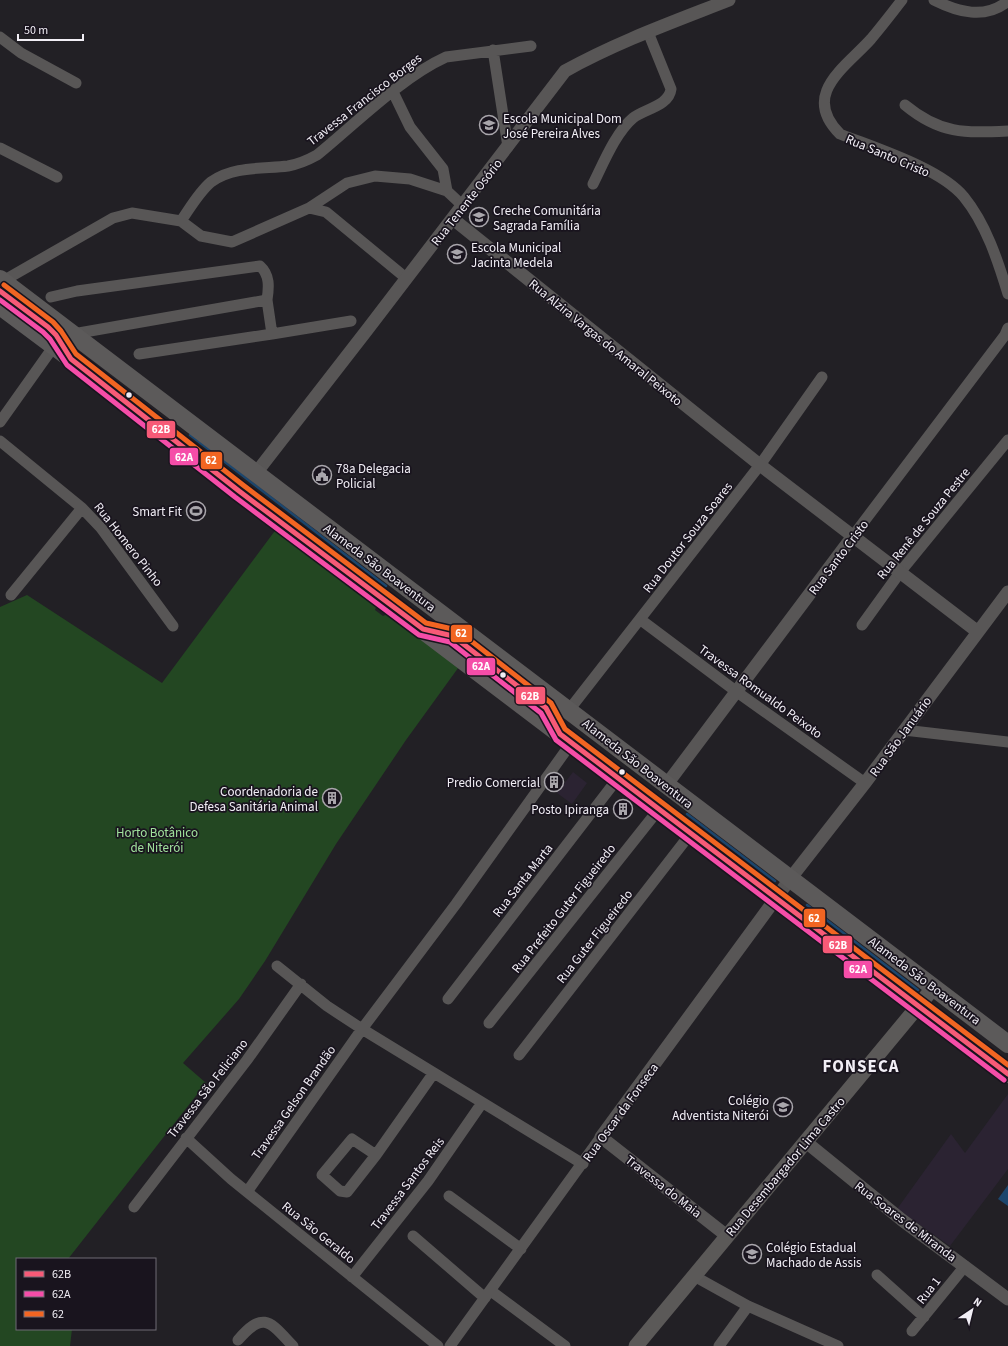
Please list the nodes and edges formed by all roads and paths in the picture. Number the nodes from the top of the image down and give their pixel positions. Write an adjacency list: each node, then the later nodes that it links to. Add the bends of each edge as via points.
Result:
1 (729, 0): 5 (street, Rua Tenente Osório)
2 (902, 0): 24 (street, Rua Santo Cristo, via 871,39 836,73 825,97 826,114 831,125 840,134 925,168 964,197 986,233)
3 (934, 0): 4 (street, via 953,10 968,13 982,12)
4 (1008, 1)
5 (648, 32): 13 (street, Rua Tenente Osório, via 594,54 565,71); 16 (street, via 671,93 666,100 634,117 627,124)
6 (0, 37): 9 (street, via 22,53)
7 (531, 46): 8 (street, Travessa Francisco Borges)
8 (493, 50): 10 (street, Travessa Francisco Borges, via 446,57 434,62); 13 (street)
9 (76, 83)
10 (393, 92): 17 (street, via 410,128 443,169); 21 (street, Travessa Francisco Borges, via 317,155 303,162 290,166 239,170 213,181)
11 (905, 104): 12 (street, via 929,121 948,130 967,133)
12 (1008, 131)
13 (508, 147): 18 (street, Rua Tenente Osório)
14 (0, 148): 15 (street)
15 (57, 177)
16 (593, 184)
17 (447, 191): 18 (street); 19 (street, via 410,178 375,176 347,183)
18 (463, 206): 20 (street, Rua Tenente Osório)
19 (309, 208): 21 (street, via 232,242 201,236); 22 (street, via 326,212)
20 (453, 219): 22 (street, Rua Tenente Osório); 38 (street, Rua Alzira Vargas do Amaral Peixoto)
21 (181, 221): 23 (street, via 132,213 122,215)
22 (406, 278): 39 (street, Rua Tenente Osório)
23 (2, 280): 30 (highway, Alameda São Boaventura)
24 (1008, 294)
25 (51, 298): 26 (street, via 77,291 260,266 266,272 269,288)
26 (267, 300): 30 (street); 31 (street)
27 (0, 306): 32 (highway, Alameda São Boaventura)
28 (351, 321): 31 (street)
29 (1008, 328): 41 (street, Rua Santo Cristo, via 972,382)
30 (73, 334): 39 (highway, Alameda São Boaventura)
31 (272, 334): 33 (street)
32 (54, 346): 35 (street); 52 (highway, Alameda São Boaventura, via 239,491)
33 (139, 354)
34 (822, 377): 38 (street, Rua Doutor Souza Soares)
35 (0, 422)
36 (1008, 440): 42 (street, Rua Renê de Souza Pestre)
37 (0, 441): 40 (street, Rua Homero Pinho)
38 (760, 465): 41 (street, Rua Alzira Vargas do Amaral Peixoto); 45 (street, Rua Doutor Souza Soares)
39 (256, 473): 50 (highway, Alameda São Boaventura)
40 (82, 508): 44 (street); 47 (street, Rua Homero Pinho, via 101,528)
41 (853, 536): 42 (street, Rua Alzira Vargas do Amaral Peixoto); 49 (street, Rua Santo Cristo)
42 (901, 571): 46 (street, Rua Renê de Souza Pestre); 48 (street, Rua Alzira Vargas do Amaral Peixoto)
43 (1008, 592): 48 (street, Rua São Januário)
44 (11, 595)
45 (640, 620): 49 (street, Travessa Romualdo Peixoto); 50 (street, Rua Doutor Souza Soares)
46 (862, 625)
47 (173, 626)
48 (978, 632): 51 (street, Rua São Januário)
49 (737, 692): 55 (street, Travessa Romualdo Peixoto); 56 (street, Rua Santo Cristo)
50 (569, 710): 56 (highway, Alameda São Boaventura)
51 (904, 730): 53 (street); 55 (street, Rua São Januário)
52 (572, 742): 54 (highway, Alameda São Boaventura); 67 (street, Travessa Gelson Brandão, via 456,904)
53 (1008, 742)
54 (618, 778): 57 (highway, Alameda São Boaventura); 64 (street, Rua Santa Marta)
55 (866, 783): 59 (street, Rua São Januário)
56 (667, 784): 59 (highway, Alameda São Boaventura)
57 (659, 809): 58 (highway, Alameda São Boaventura); 66 (street, Rua Prefeito Guter Figueiredo)
58 (691, 833): 60 (highway, Alameda São Boaventura); 69 (street, Rua Guter Figueiredo)
59 (790, 879): 60 (street, Rua Oscar da Fonseca); 63 (highway, Alameda São Boaventura)
60 (777, 898): 65 (highway, Alameda São Boaventura); 73 (street, Rua Oscar da Fonseca)
61 (277, 966): 62 (street)
62 (301, 984): 67 (street, via 327,1006); 74 (street, Travessa São Feliciano, via 247,1060)
63 (934, 987): 65 (main road, Rua Desembargador Lima Castro); 68 (highway, Alameda São Boaventura)
64 (448, 998)
65 (919, 1006): 71 (highway, Alameda São Boaventura); 75 (main road, Rua Desembargador Lima Castro)
66 (489, 1023)
67 (362, 1029): 70 (street); 78 (street, Travessa Gelson Brandão)
68 (1007, 1041)
69 (519, 1055)
70 (433, 1074): 72 (street); 76 (street)
71 (1008, 1074)
72 (482, 1103): 77 (street); 87 (street, Travessa Santos Reis, via 428,1181)
73 (601, 1137): 77 (street, Rua Oscar da Fonseca); 82 (street, Travessa do Maia)
74 (186, 1138): 78 (street, Rua São Geraldo); 80 (street, Travessa São Feliciano)
75 (806, 1142): 82 (main road, Rua Desembargador Lima Castro); 84 (street, Rua Soares de Miranda, via 902,1220)
76 (376, 1155): 76 (street, via 347,1192 340,1191 322,1175 352,1139)
77 (583, 1164): 83 (street, Rua Oscar da Fonseca)
78 (247, 1192): 87 (street, Rua São Geraldo)
79 (449, 1196): 83 (street)
80 (134, 1207)
81 (413, 1236): 88 (street)
82 (727, 1236): 86 (main road, Rua Desembargador Lima Castro)
83 (521, 1249): 88 (street, Rua Oscar da Fonseca)
84 (965, 1266): 89 (street, Rua Soares de Miranda); 91 (street, Rua 1)
85 (877, 1275): 91 (street)
86 (694, 1276): 90 (street); 98 (main road, Rua Desembargador Lima Castro)
87 (352, 1277): 95 (street, Rua São Geraldo)
88 (488, 1294): 96 (street, Rua Oscar da Fonseca); 97 (street)
89 (1008, 1299)
90 (748, 1306): 99 (street); 100 (street)
91 (924, 1317): 92 (street, Rua 1)
92 (912, 1331)
93 (238, 1340): 94 (street, via 249,1327 262,1322 276,1328)
94 (293, 1346)
95 (438, 1346)
96 (450, 1346)
97 (565, 1346)
98 (636, 1346)
99 (719, 1346)
100 (838, 1346)

